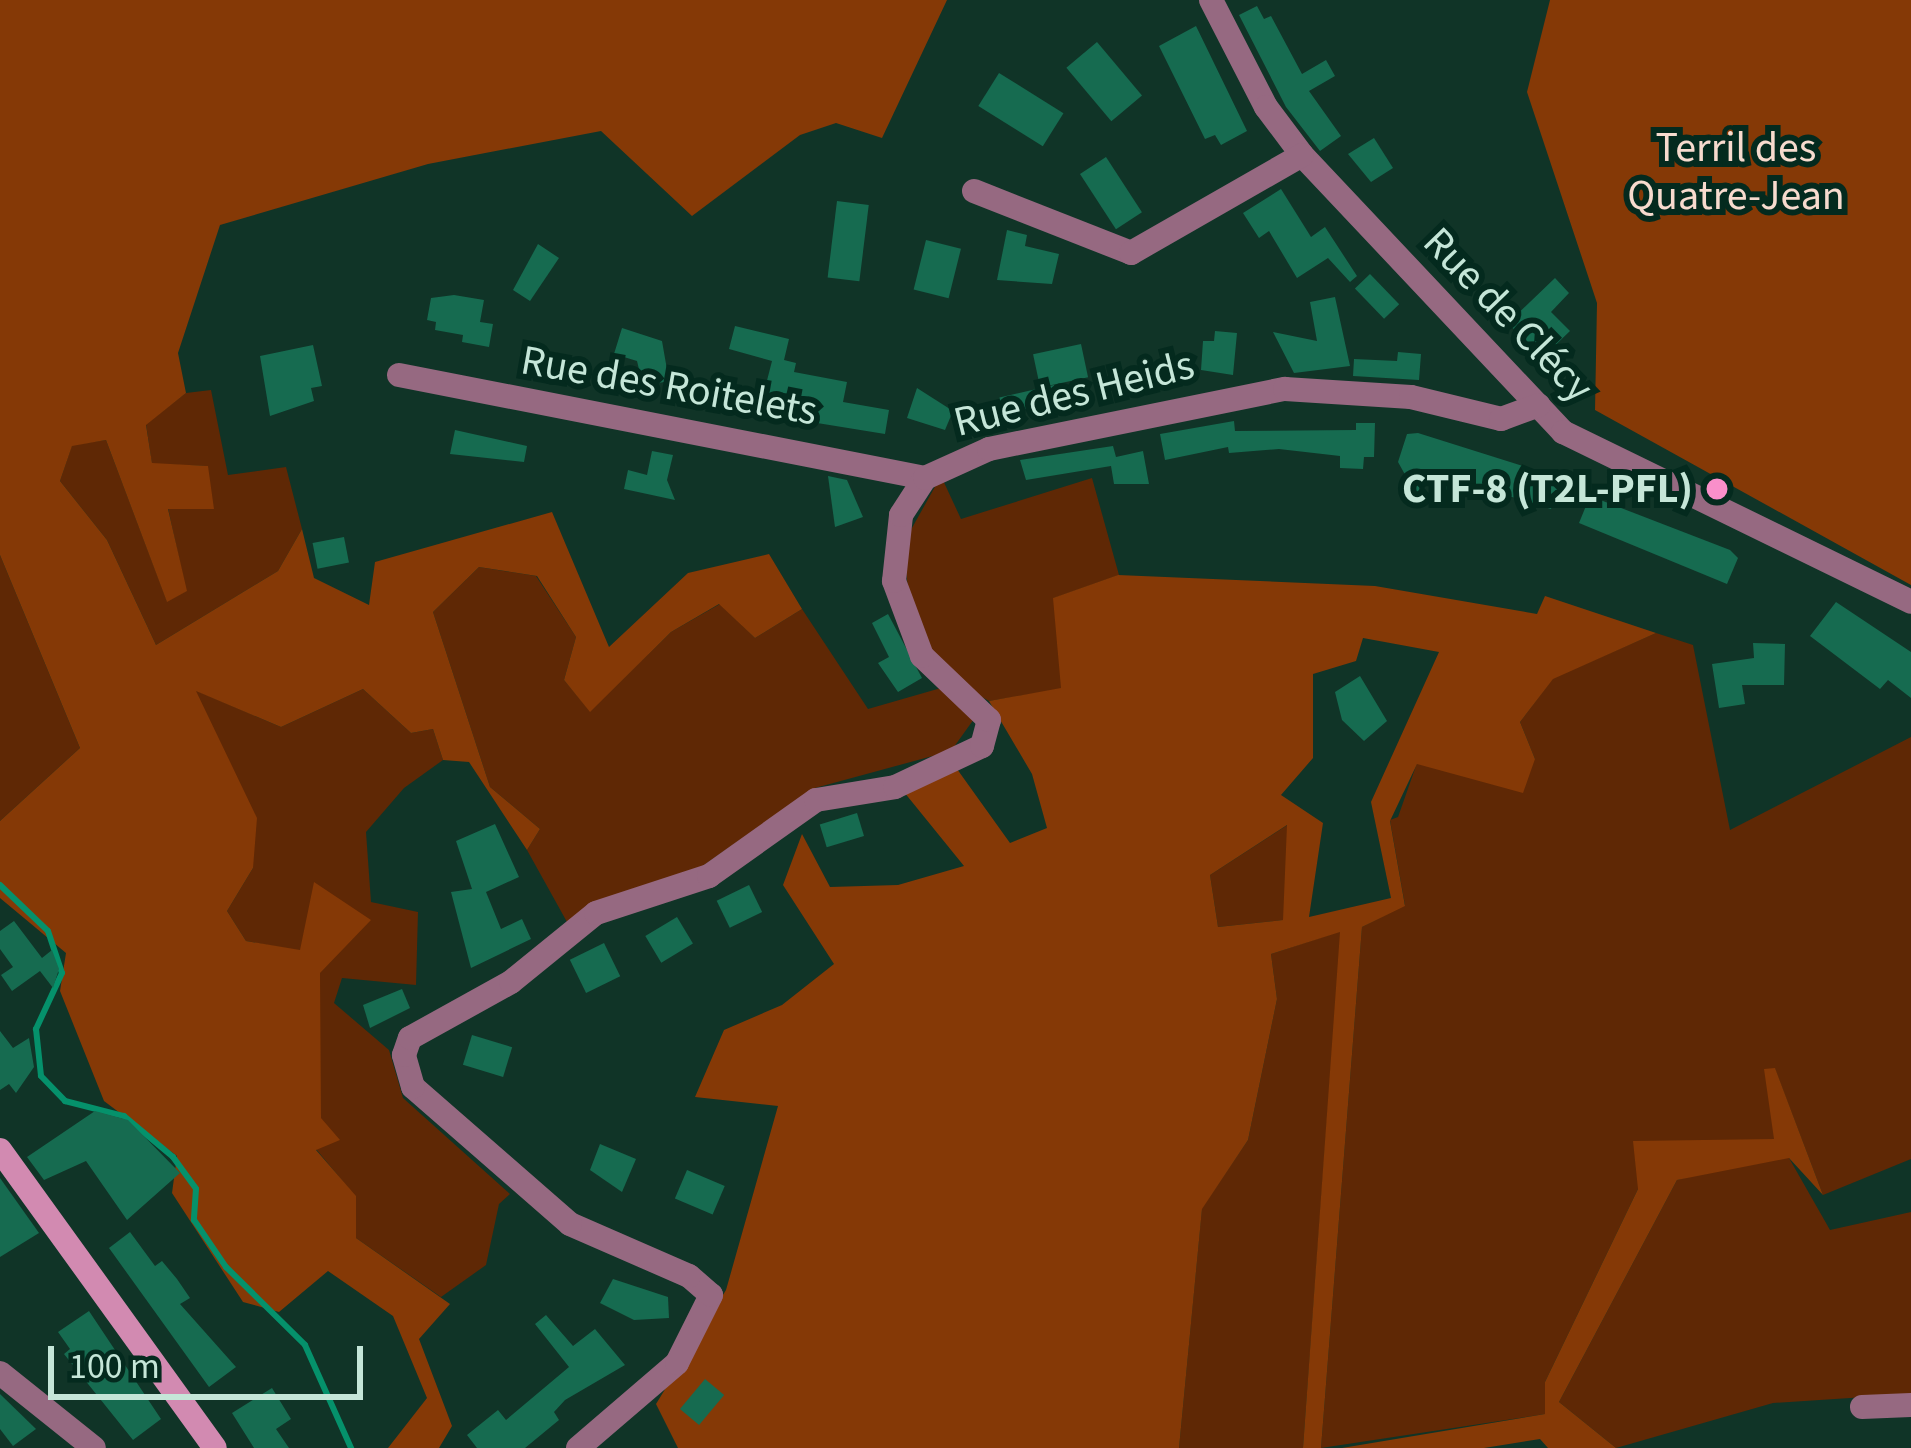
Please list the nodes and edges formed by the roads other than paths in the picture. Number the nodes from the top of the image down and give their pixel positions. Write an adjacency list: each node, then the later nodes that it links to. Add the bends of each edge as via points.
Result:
1 (1211, 0): 2 (street, Rue de Clécy, via 1266,107)
2 (1302, 155): 3 (street, via 1131,253); 5 (street, Rue de Clécy)
3 (974, 191)
4 (399, 375): 6 (street, Rue des Roitelets)
5 (1539, 405): 6 (street, Rue des Heids, via 1501,419 1411,397 1285,389 989,449); 7 (street, Rue de Clécy, via 1563,432 1618,464)
6 (925, 478): 14 (street, Rue des Heids, via 901,515 894,581 922,656 989,720 982,746 895,787 816,800 709,876 596,914 511,982 410,1038 404,1055 413,1088 570,1224 689,1276 711,1294 677,1363)
7 (1911, 602)
8 (0, 1150): 13 (street)
9 (0, 1373): 12 (street)
10 (1911, 1405): 11 (street)
11 (1862, 1407)
12 (94, 1448)
13 (214, 1448)
14 (578, 1448)

